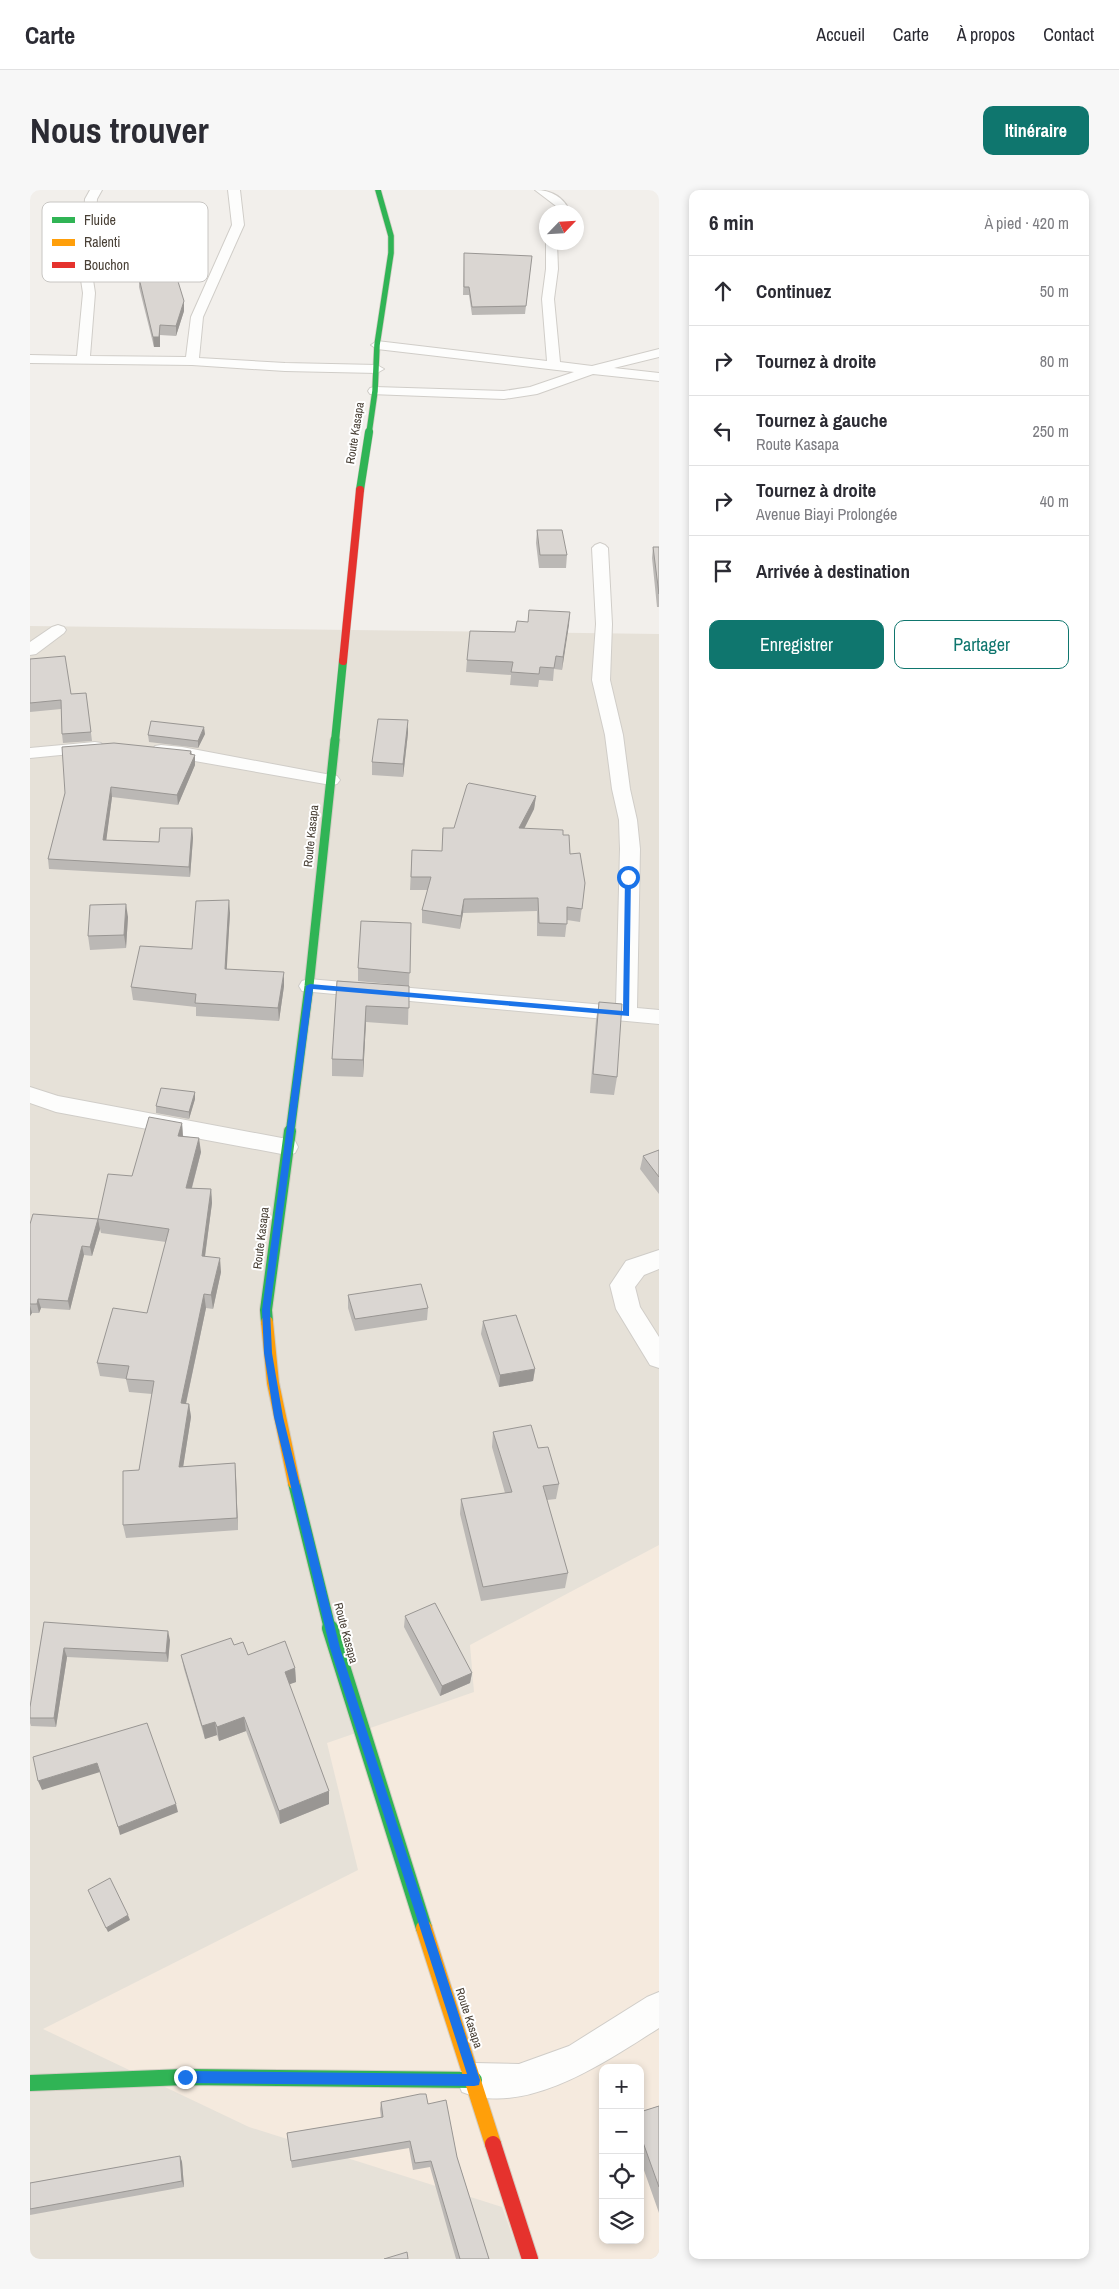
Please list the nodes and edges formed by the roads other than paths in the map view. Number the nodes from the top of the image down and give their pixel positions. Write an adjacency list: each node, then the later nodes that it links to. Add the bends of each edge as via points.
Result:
1 (96, 190): 5 (street)
2 (234, 190): 13 (street, via 238,225 197,317)
3 (378, 190): 9 (main road, Route Kasapa, via 391,236 388,281)
4 (541, 190): 6 (street)
5 (91, 202)
6 (560, 205)
7 (551, 250): 14 (street, via 548,299)
8 (87, 282): 12 (street)
9 (377, 345): 14 (street); 15 (main road, Route Kasapa)
10 (659, 353): 16 (street)
11 (30, 359): 12 (street)
12 (83, 360): 13 (street)
13 (192, 362): 15 (street)
14 (554, 366): 16 (street)
15 (376, 370): 18 (main road, Route Kasapa)
16 (592, 370): 17 (street); 18 (street, via 532,391 504,394)
17 (659, 377)
18 (375, 391): 25 (main road, Route Kasapa, via 361,483)
19 (600, 548): 27 (street, via 604,624 601,680 614,735 630,848)
20 (58, 630): 21 (street)
21 (30, 650)
22 (115, 746): 24 (street)
23 (144, 748): 25 (street)
24 (30, 753)
25 (331, 780): 26 (main road, Route Kasapa)
26 (310, 986): 27 (street); 30 (main road, Route Kasapa)
27 (626, 1014): 28 (street)
28 (659, 1017)
29 (30, 1095): 30 (street, via 56,1104)
30 (286, 1147): 34 (main road, Route Kasapa, via 266,1310 268,1353 278,1417 335,1648)
31 (659, 1258): 32 (street, via 635,1268 622,1285 628,1309)
32 (659, 1358)
33 (659, 2009): 34 (street, via 579,2059 519,2081)
34 (474, 2080): 35 (main road, via 185,2077); 36 (main road, Route Kasapa)
35 (30, 2083)
36 (530, 2259)

